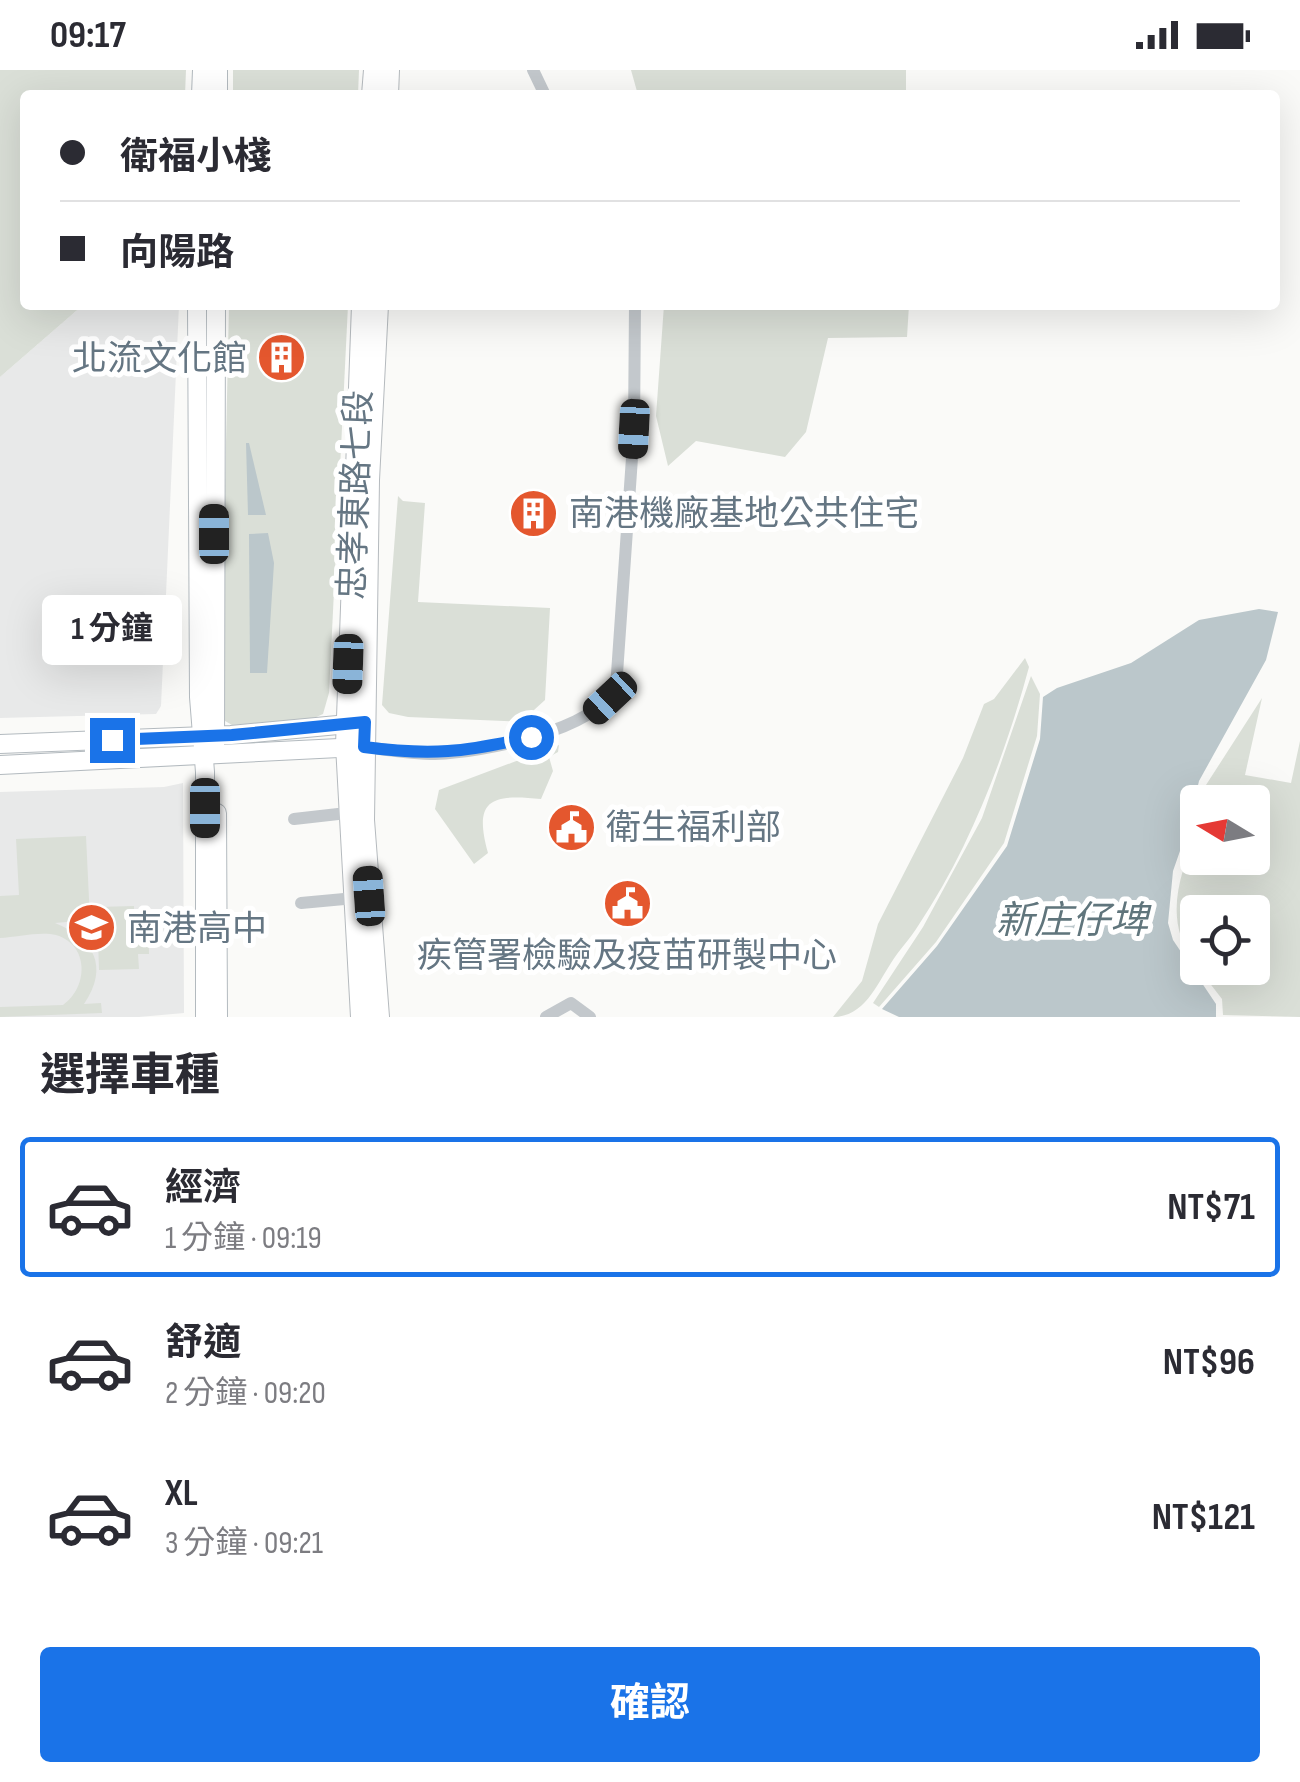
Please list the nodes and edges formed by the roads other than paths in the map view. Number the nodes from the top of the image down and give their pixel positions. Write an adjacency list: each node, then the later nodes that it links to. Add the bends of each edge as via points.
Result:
1 (196, 310): 7 (street, via 199,697)
2 (216, 310): 7 (street)
3 (362, 310): 6 (main road, 忠孝東路七段)
4 (378, 310): 6 (main road, 忠孝東路七段)
5 (635, 310): 9 (street, via 634,429 616,688 595,712 531,737 465,752 409,754)
6 (356, 723): 7 (street); 9 (main road, 忠孝東路七段)
7 (209, 736): 8 (street); 10 (street)
8 (0, 744)
9 (355, 746): 10 (street); 12 (main road); 19 (main road)
10 (210, 755): 11 (street); 16 (street); 17 (street)
11 (0, 765)
12 (348, 813): 13 (street); 14 (main road)
13 (294, 819)
14 (354, 898): 15 (street); 18 (main road)
15 (301, 903)
16 (205, 1017)
17 (218, 1017)
18 (360, 1017)
19 (379, 1017)
20 (546, 1017): 21 (street, via 571,1002)
21 (590, 1017)

